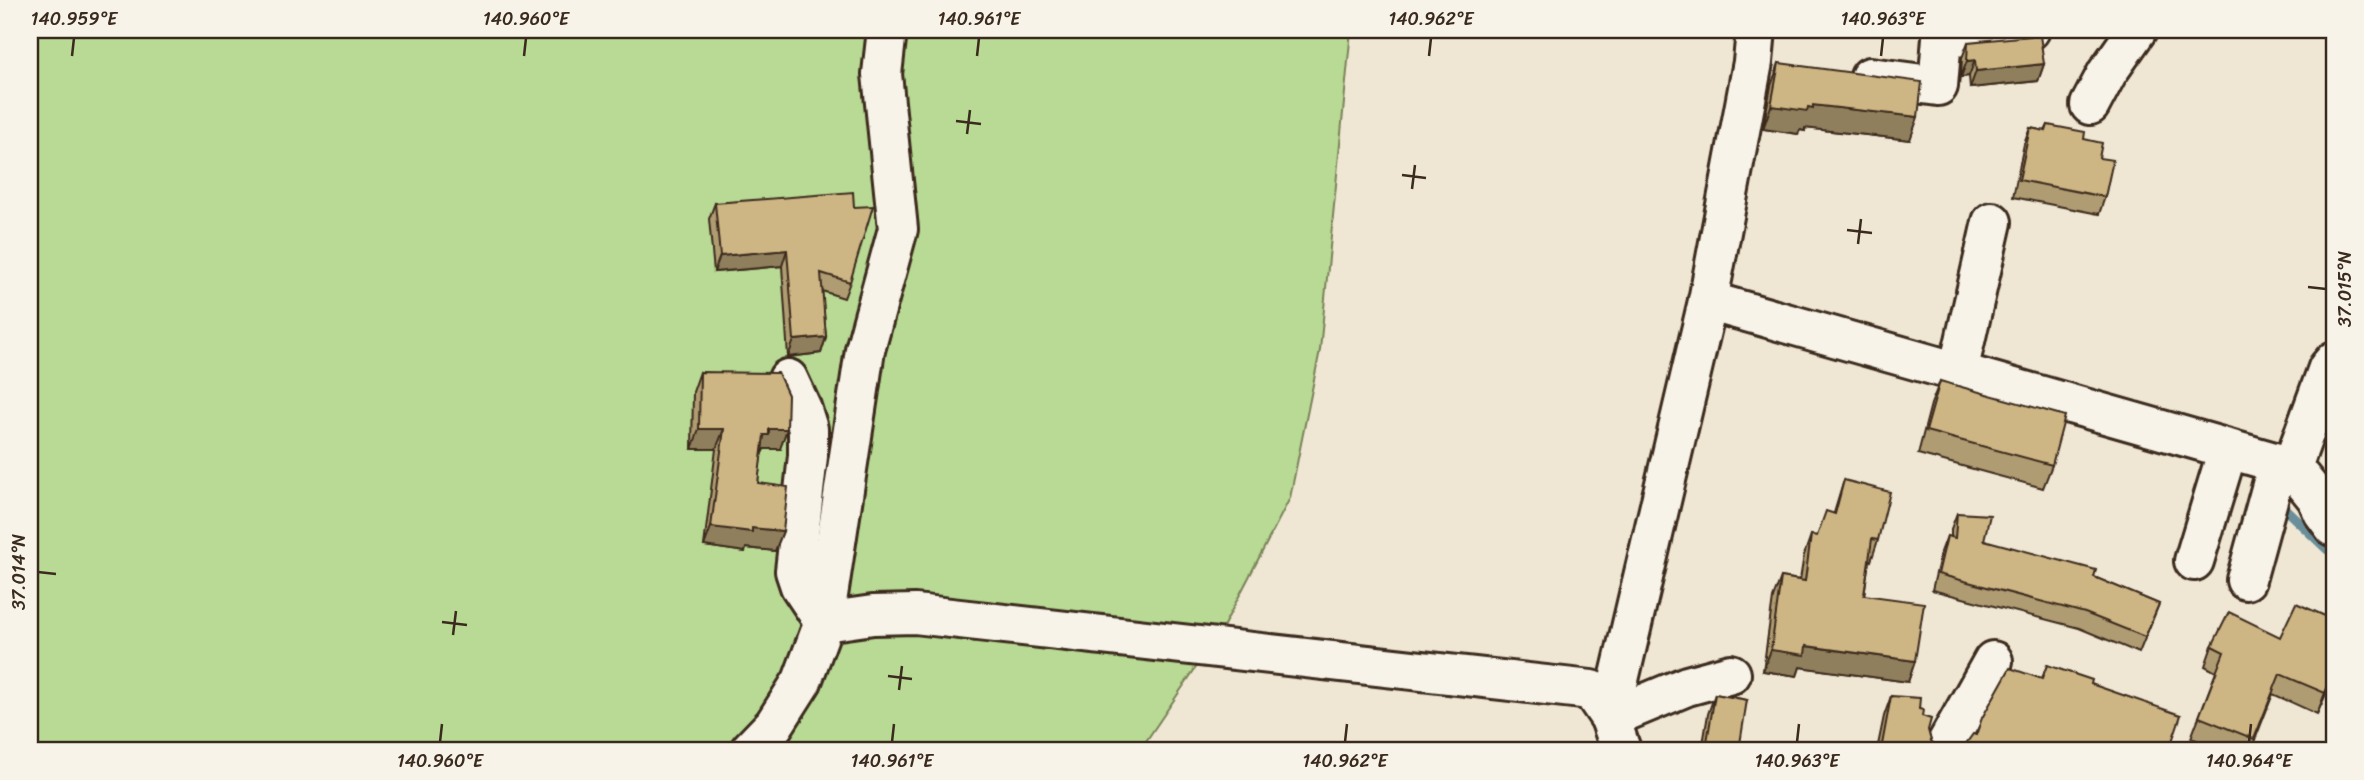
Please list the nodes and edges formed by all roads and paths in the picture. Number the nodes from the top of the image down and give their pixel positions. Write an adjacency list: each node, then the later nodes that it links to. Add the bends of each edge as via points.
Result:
1 (887, 30): 18 (street, via 881,74 898,229 865,350)
2 (2030, 30): 6 (street, via 1942,38 1938,86)
3 (2137, 30): 7 (street)
4 (1755, 46): 5 (street); 9 (street)
5 (1793, 67)
6 (1832, 72)
7 (2090, 105)
8 (1992, 222): 11 (street)
9 (1708, 301): 11 (street); 21 (street)
10 (2334, 361): 14 (street)
11 (1958, 372): 13 (street)
12 (788, 379): 18 (street, via 808,429 795,571)
13 (2228, 449): 14 (street); 16 (street)
14 (2285, 465): 15 (street, via 2317,498); 17 (street)
15 (2334, 527)
16 (2194, 561)
17 (2246, 580)
18 (824, 622): 21 (street, via 915,614 1591,690); 22 (street, via 802,681 774,725)
19 (1993, 661): 23 (street)
20 (1731, 674): 21 (street, via 1687,686)
21 (1616, 734)
22 (750, 750)
23 (1943, 750)

